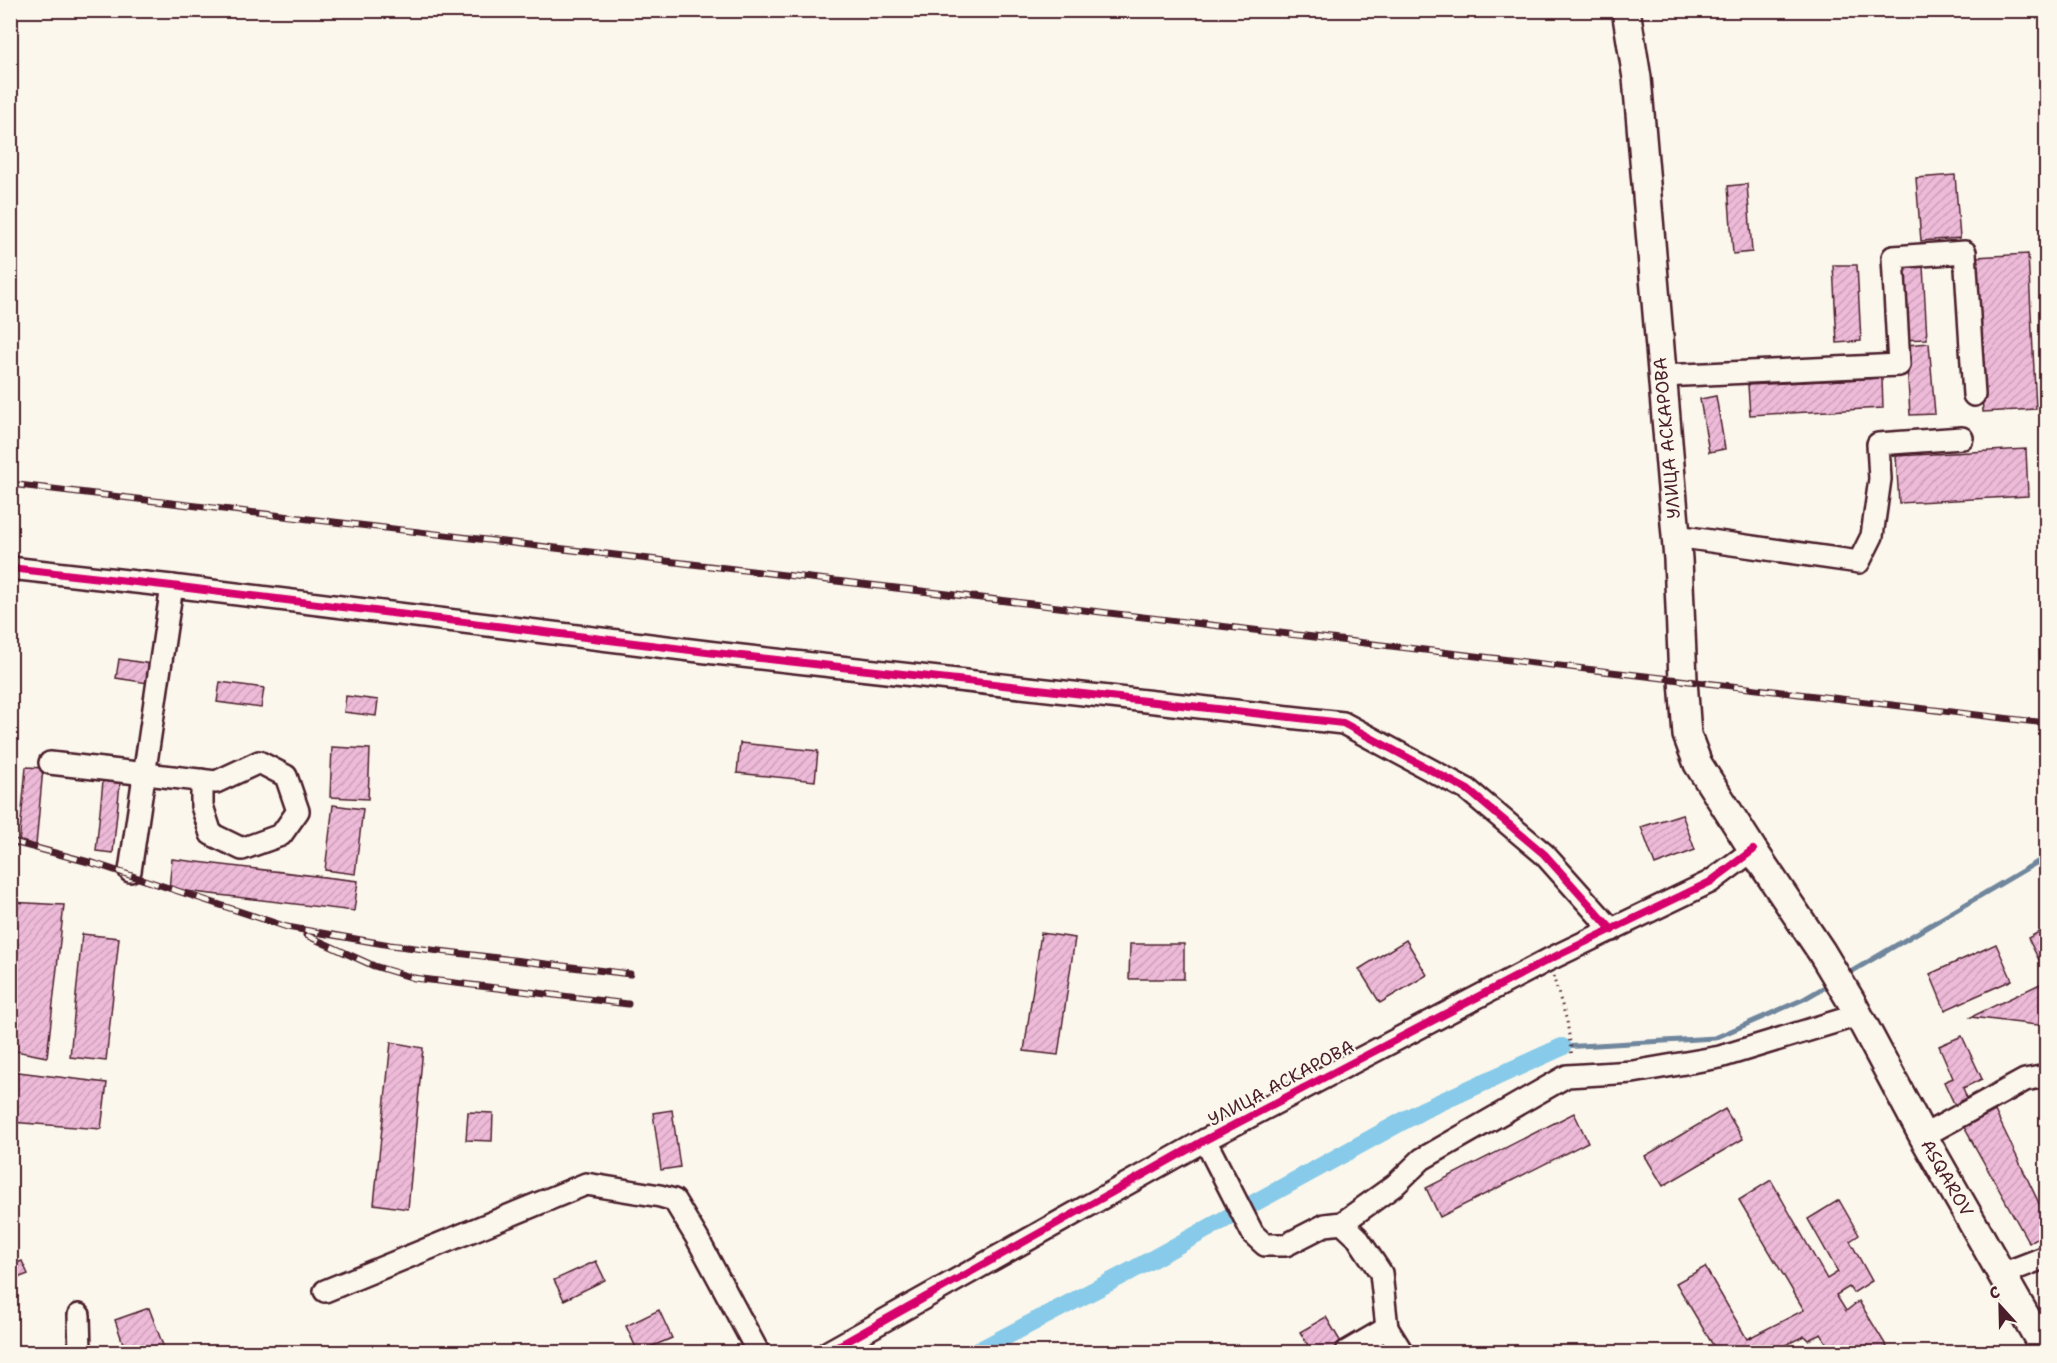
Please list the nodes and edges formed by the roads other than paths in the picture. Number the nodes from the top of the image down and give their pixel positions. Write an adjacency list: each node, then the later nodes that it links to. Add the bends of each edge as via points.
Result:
1 (1626, 10): 2 (main road, УЛИЦА АСКАРОВА, via 1637,78)
2 (1662, 376): 3 (street, via 1899,364 1893,257 1965,252); 5 (main road, УЛИЦА АСКАРОВА)
3 (1974, 395)
4 (1962, 438): 5 (street, via 1878,444 1880,479 1872,536 1859,562)
5 (1676, 536): 11 (main road, УЛИЦА АСКАРОВА, via 1687,735 1698,764)
6 (10, 568): 7 (street)
7 (172, 586): 9 (street); 13 (street, via 715,653 1343,723 1468,790 1544,854)
8 (50, 763): 9 (street)
9 (145, 774): 10 (street); 12 (street)
10 (202, 780): 10 (street, via 216,782 259,762 286,776 298,811 281,835 242,849 211,834 202,806)
11 (1752, 850): 13 (street, УЛИЦА АСКАРОВА, via 1710,882); 14 (main road, УЛИЦА АСКАРОВА)
12 (130, 871)
13 (1612, 930): 17 (street, УЛИЦА АСКАРОВА)
14 (1855, 1008): 16 (main road, ASQAROV); 18 (street, via 1720,1057 1633,1072 1567,1076 1422,1159 1395,1185)
15 (2046, 1076): 16 (street, via 2025,1080)
16 (1923, 1136): 20 (main road, ASQAROV)
17 (1205, 1140): 18 (street, via 1253,1234 1265,1245 1286,1245 1325,1225); 27 (street, УЛИЦА АСКАРОВА)
18 (1342, 1223): 23 (street, via 1357,1237 1381,1273)
19 (2046, 1257): 20 (street)
20 (2002, 1274): 24 (main road, ASQAROV)
21 (325, 1291): 26 (street, via 586,1184 674,1200)
22 (79, 1315): 25 (street)
23 (1387, 1328): 28 (street); 29 (street)
24 (2046, 1352)
25 (80, 1353)
26 (758, 1353)
27 (828, 1353)
28 (1346, 1353)
29 (1402, 1353)

